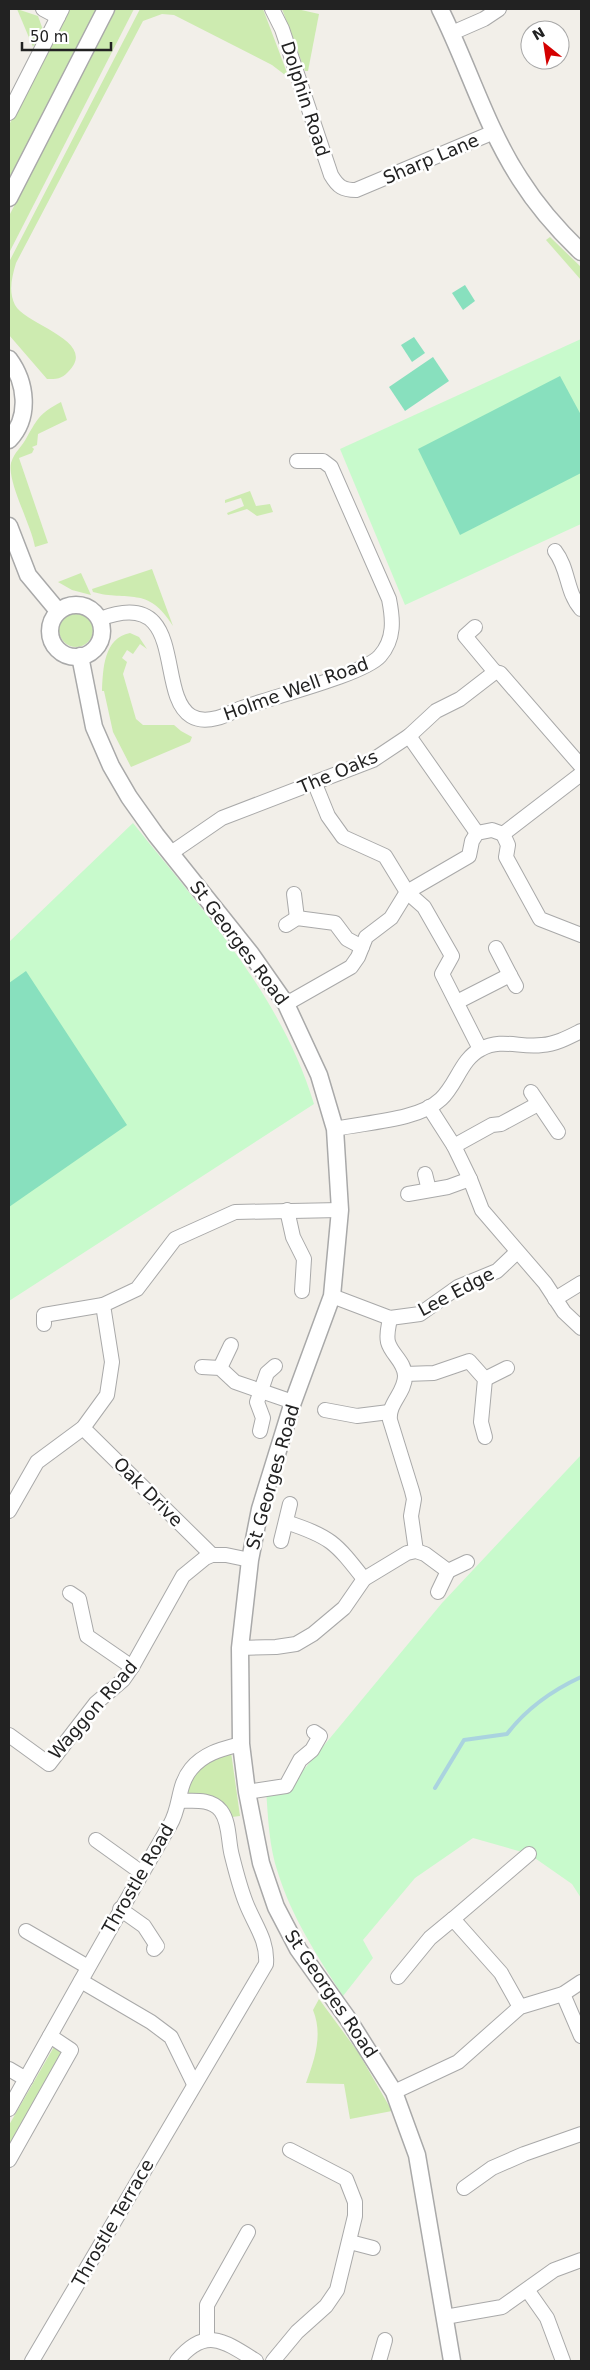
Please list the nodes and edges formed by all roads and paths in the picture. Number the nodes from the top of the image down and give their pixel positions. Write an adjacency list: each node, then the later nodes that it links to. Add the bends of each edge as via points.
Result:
1 (43, 9): 6 (street)
2 (106, 9): 11 (street)
3 (272, 9): 10 (street, Dolphin Road, via 282,29 331,175)
4 (440, 9): 7 (street)
5 (499, 9): 7 (street)
6 (60, 13): 8 (street)
7 (452, 33): 9 (street)
8 (9, 113)
9 (494, 132): 10 (street, Sharp Lane, via 356,190); 12 (street, Sharp Lane, via 519,178 542,210)
10 (340, 187)
11 (9, 198)
12 (581, 252)
13 (9, 359): 14 (street, via 18,372 24,402 20,420)
14 (9, 440)
15 (297, 461): 20 (street, Holme Well Road, via 323,461 331,467 389,598 392,617 390,640 379,656 356,670 220,718 206,720 191,717 184,708 157,626 142,615 130,613)
16 (9, 526): 19 (street, via 28,575)
17 (554, 551): 18 (street, via 561,559 572,595)
18 (581, 609)
19 (58, 611): 20 (street, via 80,604 93,610); 22 (street, via 50,625 51,638 63,654)
20 (100, 618): 22 (street, via 103,629 100,643 90,654)
21 (466, 635): 23 (street)
22 (80, 656): 30 (street, St Georges Road, via 94,727 111,766 129,797)
23 (497, 673): 24 (street, The Oaks, via 460,699 436,711); 25 (street)
24 (409, 736): 27 (street, The Oaks, via 373,760); 28 (street)
25 (581, 766)
26 (581, 774): 29 (street)
27 (315, 784): 30 (street, The Oaks, via 222,818); 31 (street, via 328,816 343,837 385,856)
28 (477, 833): 29 (street, via 492,830); 31 (street, via 469,856)
29 (503, 834): 33 (street, via 508,845 506,857 540,919)
30 (171, 853): 37 (street, St Georges Road)
31 (407, 892): 34 (street, via 391,918 366,937); 36 (street, via 424,907 452,956 442,974)
32 (294, 894): 34 (street, via 292,922 335,923 347,939)
33 (581, 935)
34 (362, 947): 37 (street, via 351,967)
35 (496, 948): 36 (street, via 513,980)
36 (457, 1002): 39 (street)
37 (286, 1004): 43 (street, St Georges Road, via 319,1075)
38 (581, 1031): 39 (street, via 543,1045 506,1043)
39 (480, 1049): 42 (street, via 469,1057 441,1099)
40 (531, 1092): 41 (street)
41 (538, 1104): 44 (street); 45 (street)
42 (429, 1107): 43 (street, via 414,1114); 45 (street)
43 (335, 1129): 51 (street, St Georges Road)
44 (558, 1132)
45 (454, 1146): 47 (street)
46 (425, 1174): 48 (street)
47 (470, 1179): 48 (street); 52 (street, via 482,1210)
48 (429, 1190): 49 (street)
49 (408, 1194)
50 (287, 1210): 51 (street); 54 (street, via 293,1237 304,1259); 57 (street, via 235,1212 175,1239 137,1289)
51 (340, 1210): 55 (street, St Georges Road)
52 (517, 1252): 56 (street); 58 (street, Lee Edge, via 498,1271 458,1287 420,1314)
53 (581, 1283): 56 (street)
54 (302, 1291)
55 (332, 1296): 58 (street, Lee Edge); 69 (street, St Georges Road)
56 (555, 1298): 60 (street)
57 (103, 1305): 59 (street, via 44,1315); 72 (street, via 112,1362 107,1395)
58 (390, 1318): 66 (street, via 388,1340)
59 (44, 1324)
60 (581, 1328)
61 (231, 1345): 64 (street)
62 (275, 1366): 68 (street, via 267,1373)
63 (202, 1367): 64 (street)
64 (220, 1368): 68 (street, via 235,1382)
65 (507, 1368): 67 (street)
66 (405, 1374): 67 (street, via 434,1372 469,1361); 71 (street, via 404,1386)
67 (485, 1380): 74 (street, via 481,1422)
68 (262, 1391): 69 (street); 73 (street, via 257,1402 263,1418)
69 (294, 1402): 81 (street, St Georges Road, via 260,1510)
70 (325, 1410): 71 (street, via 357,1416)
71 (389, 1412): 79 (street, via 414,1499 410,1516)
72 (84, 1428): 76 (street, via 37,1462); 80 (street, Oak Drive)
73 (260, 1432)
74 (485, 1437)
75 (290, 1504): 77 (street)
76 (9, 1510)
77 (286, 1522): 78 (street); 84 (street, via 318,1532 331,1541)
78 (281, 1540)
79 (416, 1552): 83 (street, via 425,1554); 84 (street, via 407,1553)
80 (212, 1555): 81 (street); 88 (street, Waggon Road, via 183,1576)
81 (250, 1560): 87 (street, St Georges Road)
82 (467, 1562): 83 (street)
83 (448, 1571): 85 (street)
84 (364, 1579): 87 (street, via 344,1608 305,1639 276,1647)
85 (438, 1592)
86 (70, 1593): 88 (street, via 79,1599 87,1636)
87 (240, 1648): 91 (street, St Georges Road)
88 (132, 1667): 90 (street, Waggon Road, via 123,1680 96,1703 49,1764)
89 (320, 1733): 92 (street, via 286,1786)
90 (9, 1735)
91 (241, 1744): 92 (street, St Georges Road); 93 (street, Throstle Road, via 200,1760 184,1778)
92 (247, 1792): 112 (street, St Georges Road, via 261,1863 289,1934)
93 (178, 1801): 96 (street, Throstle Road, via 174,1819); 111 (street, Throstle Terrace, via 204,1801 214,1804 221,1812 238,1881 267,1952 266,1964)
94 (96, 1840): 96 (street)
95 (529, 1854): 98 (street)
96 (142, 1873): 97 (street, Throstle Road)
97 (120, 1909): 100 (street, via 144,1926 157,1946); 101 (street, Throstle Road)
98 (452, 1919): 102 (street, via 430,1938); 106 (street, via 501,1973)
99 (26, 1931): 101 (street)
100 (154, 1949)
101 (88, 1967): 103 (street, Throstle Road)
102 (398, 1977)
103 (81, 1981): 107 (street, Throstle Road); 111 (street, via 171,2036)
104 (581, 1982): 105 (street)
105 (563, 1994): 106 (street); 108 (street)
106 (520, 2007): 112 (street, via 458,2062)
107 (50, 2036): 110 (street, Throstle Road); 116 (street, via 71,2050)
108 (581, 2036)
109 (9, 2069): 110 (street)
110 (26, 2079): 113 (street, Throstle Road)
111 (194, 2084): 126 (street, Throstle Terrace)
112 (394, 2092): 123 (street, St Georges Road, via 417,2156)
113 (9, 2109)
114 (581, 2134): 117 (street, via 492,2168)
115 (290, 2150): 119 (street, via 346,2179 355,2202)
116 (9, 2160)
117 (464, 2188)
118 (248, 2232): 124 (street, via 207,2305)
119 (350, 2242): 120 (street); 129 (street, via 337,2290 326,2306 297,2332)
120 (374, 2248)
121 (581, 2260): 122 (street, via 554,2270)
122 (528, 2291): 123 (street, via 502,2308); 132 (street, via 547,2318)
123 (445, 2317): 131 (street, St Georges Road)
124 (207, 2339): 127 (street, via 195,2342); 128 (street, via 238,2350)
125 (385, 2340): 130 (street)
126 (32, 2361)
127 (177, 2361)
128 (256, 2361)
129 (273, 2361)
130 (379, 2361)
131 (452, 2361)
132 (563, 2361)

